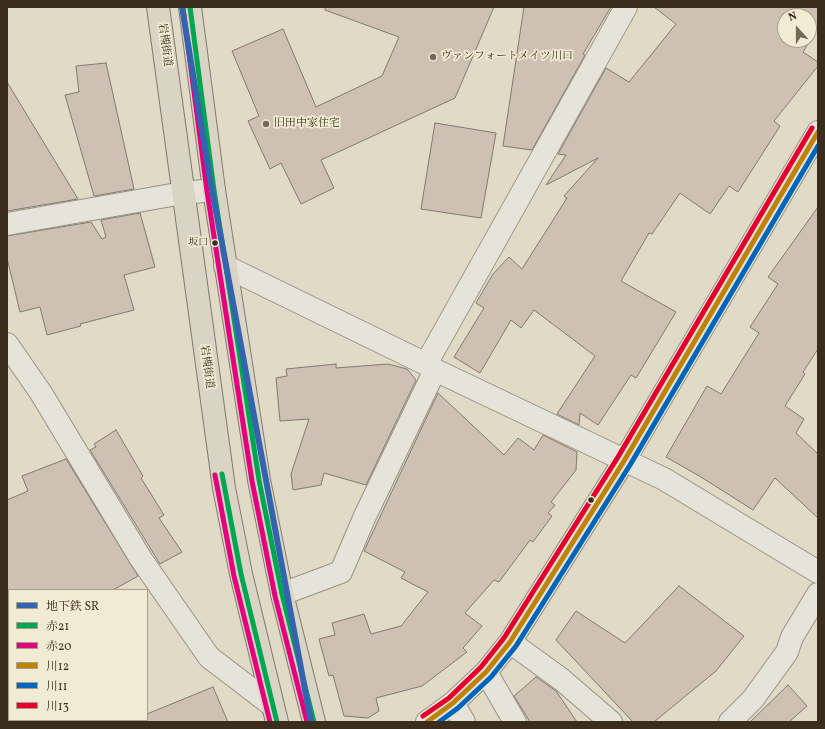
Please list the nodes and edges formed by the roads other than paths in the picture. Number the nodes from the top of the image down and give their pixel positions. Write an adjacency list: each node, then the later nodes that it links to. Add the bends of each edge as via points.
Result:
1 (158, 7): 6 (highway, 岩槻街道)
2 (190, 7): 5 (highway)
3 (626, 7): 10 (street)
4 (818, 132): 11 (street)
5 (214, 190): 6 (street); 8 (highway)
6 (183, 193): 7 (street); 18 (highway, 岩槻街道, via 224,488 241,574)
7 (7, 224)
8 (225, 266): 10 (street); 13 (highway, via 259,480)
9 (7, 344): 18 (street, via 41,393 140,559 209,657)
10 (430, 367): 11 (street); 13 (street, via 341,572)
11 (624, 461): 12 (street, via 664,479); 15 (street)
12 (817, 570)
13 (282, 594): 19 (highway)
14 (818, 594): 24 (street, via 792,637 787,652 753,699)
15 (510, 642): 16 (street); 23 (street, via 561,679)
16 (486, 672): 17 (street); 22 (street)
17 (453, 703): 20 (street); 21 (street)
18 (275, 714)
19 (314, 722)
20 (427, 722)
21 (464, 722)
22 (515, 722)
23 (611, 722)
24 (730, 722)

